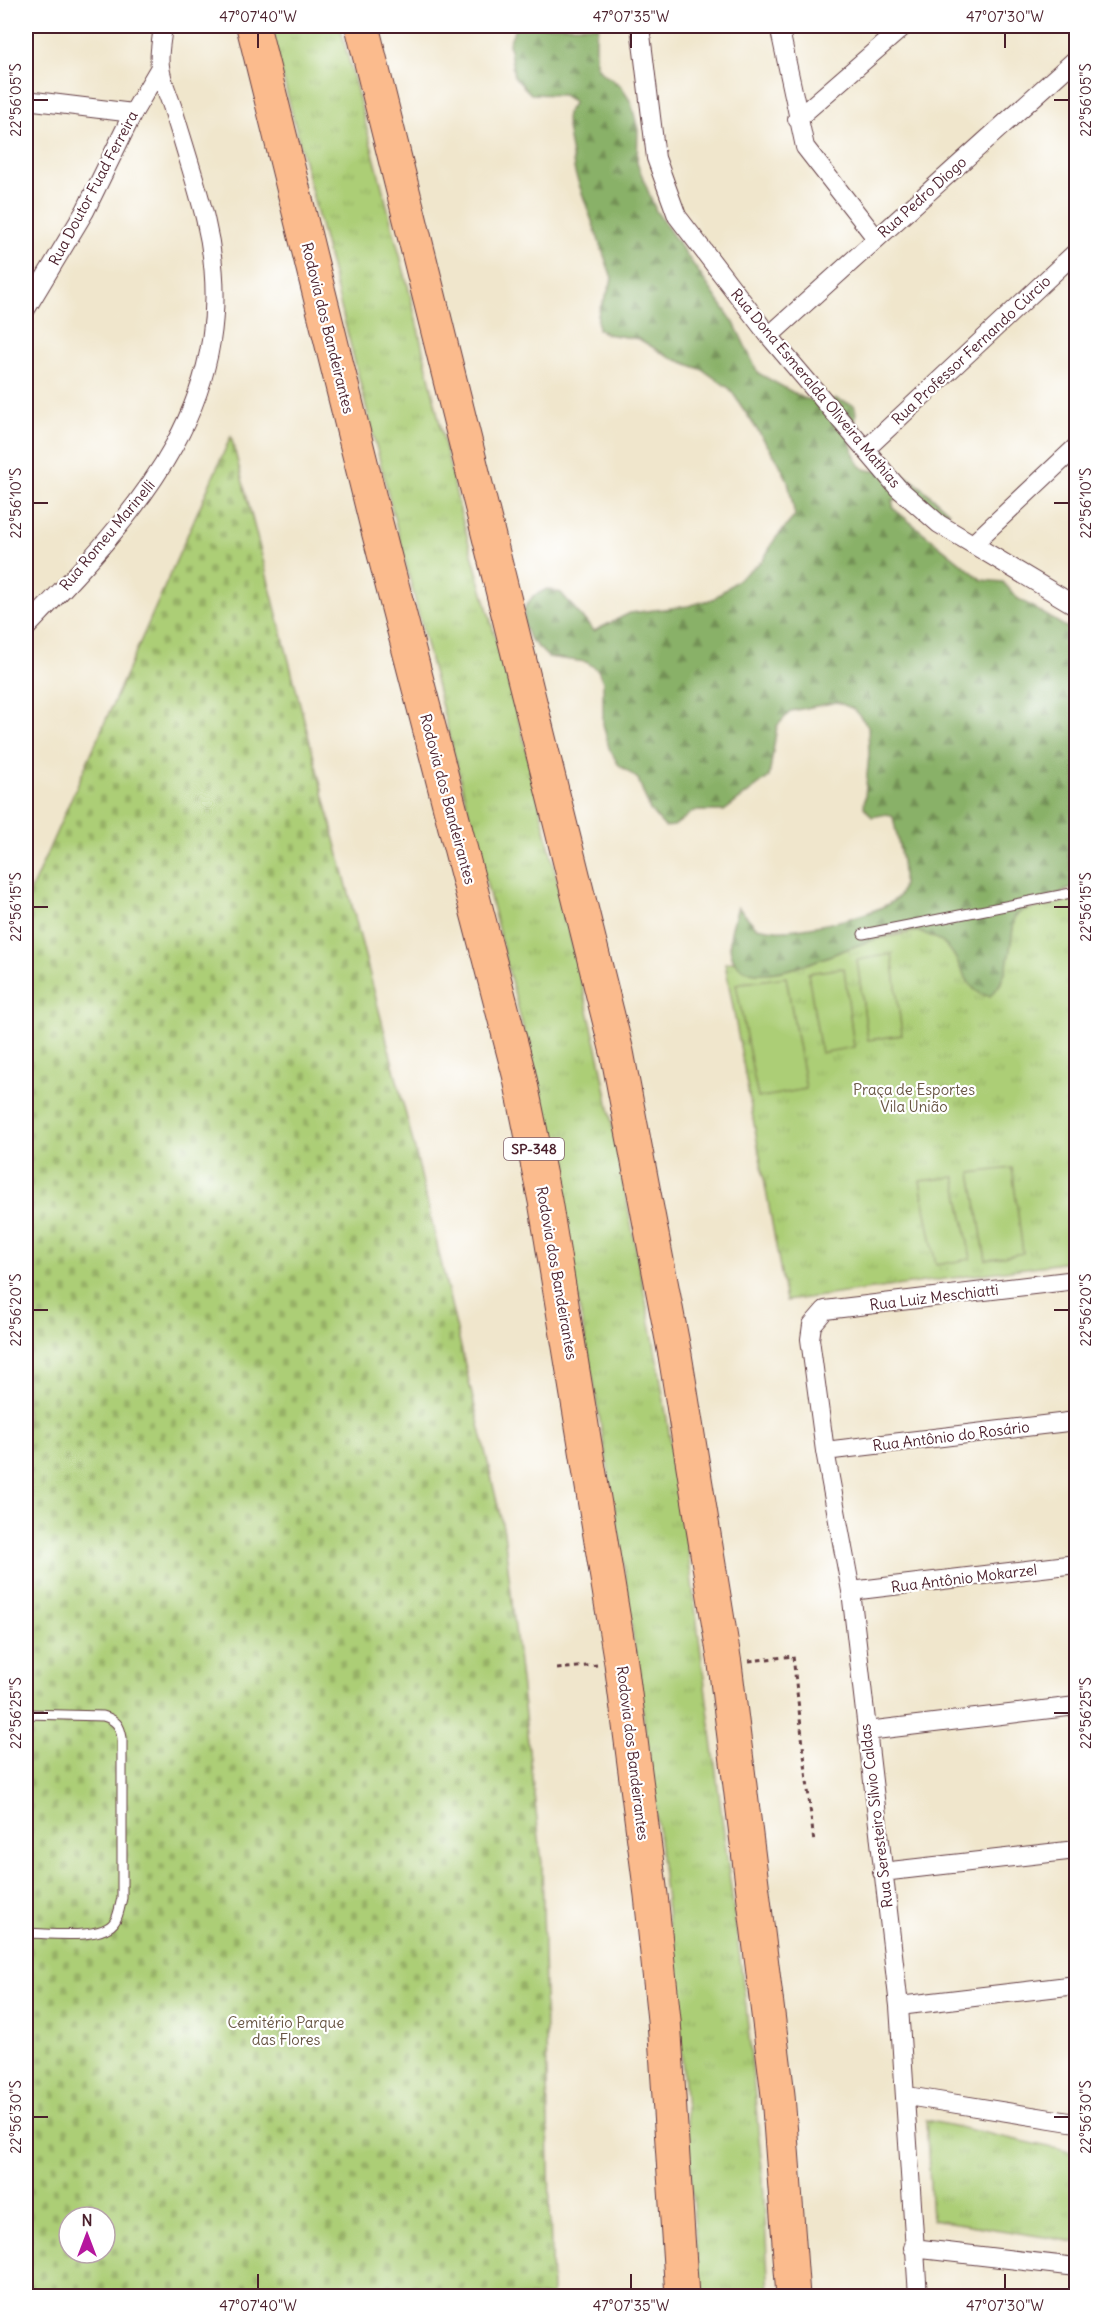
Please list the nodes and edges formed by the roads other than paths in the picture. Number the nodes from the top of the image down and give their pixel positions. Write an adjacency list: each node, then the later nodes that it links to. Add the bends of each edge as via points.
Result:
1 (163, 26): 8 (street)
2 (253, 26): 41 (highway, Rodovia dos Bandeirantes / SP-348, via 376,523 519,1074 547,1212 621,1663 664,2020)
3 (362, 26): 42 (highway, via 617,1052 675,1355 725,1664 778,2095)
4 (779, 26): 11 (street)
5 (904, 26): 11 (street)
6 (643, 27): 15 (street, Rua Dona Esmeralda Oliveira Mathias, via 650,119 665,188 677,216)
7 (1077, 59): 12 (street, Rua Pedro Diogo)
8 (160, 67): 10 (street, Rua Doutor Fuad Ferreira); 20 (street, Rua Romeu Marinelli, via 206,220 214,323 208,363 181,436 162,470 115,530)
9 (26, 100): 10 (street)
10 (133, 113): 14 (street, Rua Doutor Fuad Ferreira, via 85,211)
11 (797, 119): 12 (street, via 805,147)
12 (876, 238): 15 (street, Rua Pedro Diogo)
13 (1077, 252): 17 (street, Rua Professor Fernando Cúrcio)
14 (26, 309)
15 (769, 336): 17 (street, Rua Dona Esmeralda Oliveira Mathias)
16 (1077, 447): 18 (street)
17 (866, 449): 18 (street, Rua Dona Esmeralda Oliveira Mathias, via 898,488 939,524)
18 (974, 543): 19 (street, Rua Dona Esmeralda Oliveira Mathias)
19 (1077, 606)
20 (26, 628)
21 (1077, 892): 22 (lane)
22 (863, 934)
23 (1077, 1280): 24 (street, Rua Luiz Meschiatti, via 825,1310 812,1325)
24 (810, 1339): 26 (street, Rua Seresteiro Sílvio Caldas)
25 (1077, 1422): 26 (street, Rua Antônio do Rosário)
26 (825, 1451): 28 (street, Rua Seresteiro Sílvio Caldas)
27 (1077, 1564): 28 (street, Rua Antônio Mokarzel)
28 (851, 1591): 31 (street, Rua Seresteiro Sílvio Caldas)
29 (1077, 1706): 31 (street)
30 (26, 1714): 34 (lane, via 103,1716 114,1719 122,1738 122,1898 115,1921 93,1934)
31 (867, 1731): 33 (street, Rua Seresteiro Sílvio Caldas)
32 (1077, 1850): 33 (street)
33 (882, 1872): 36 (street, Rua Seresteiro Sílvio Caldas)
34 (26, 1933)
35 (1077, 1984): 36 (street)
36 (899, 2006): 37 (street, Rua Seresteiro Sílvio Caldas)
37 (907, 2096): 38 (street); 39 (street, Rua Seresteiro Sílvio Caldas)
38 (1077, 2123)
39 (913, 2248): 40 (street); 43 (street, Rua Seresteiro Sílvio Caldas)
40 (1077, 2267)
41 (682, 2296)
42 (793, 2296)
43 (918, 2296)

